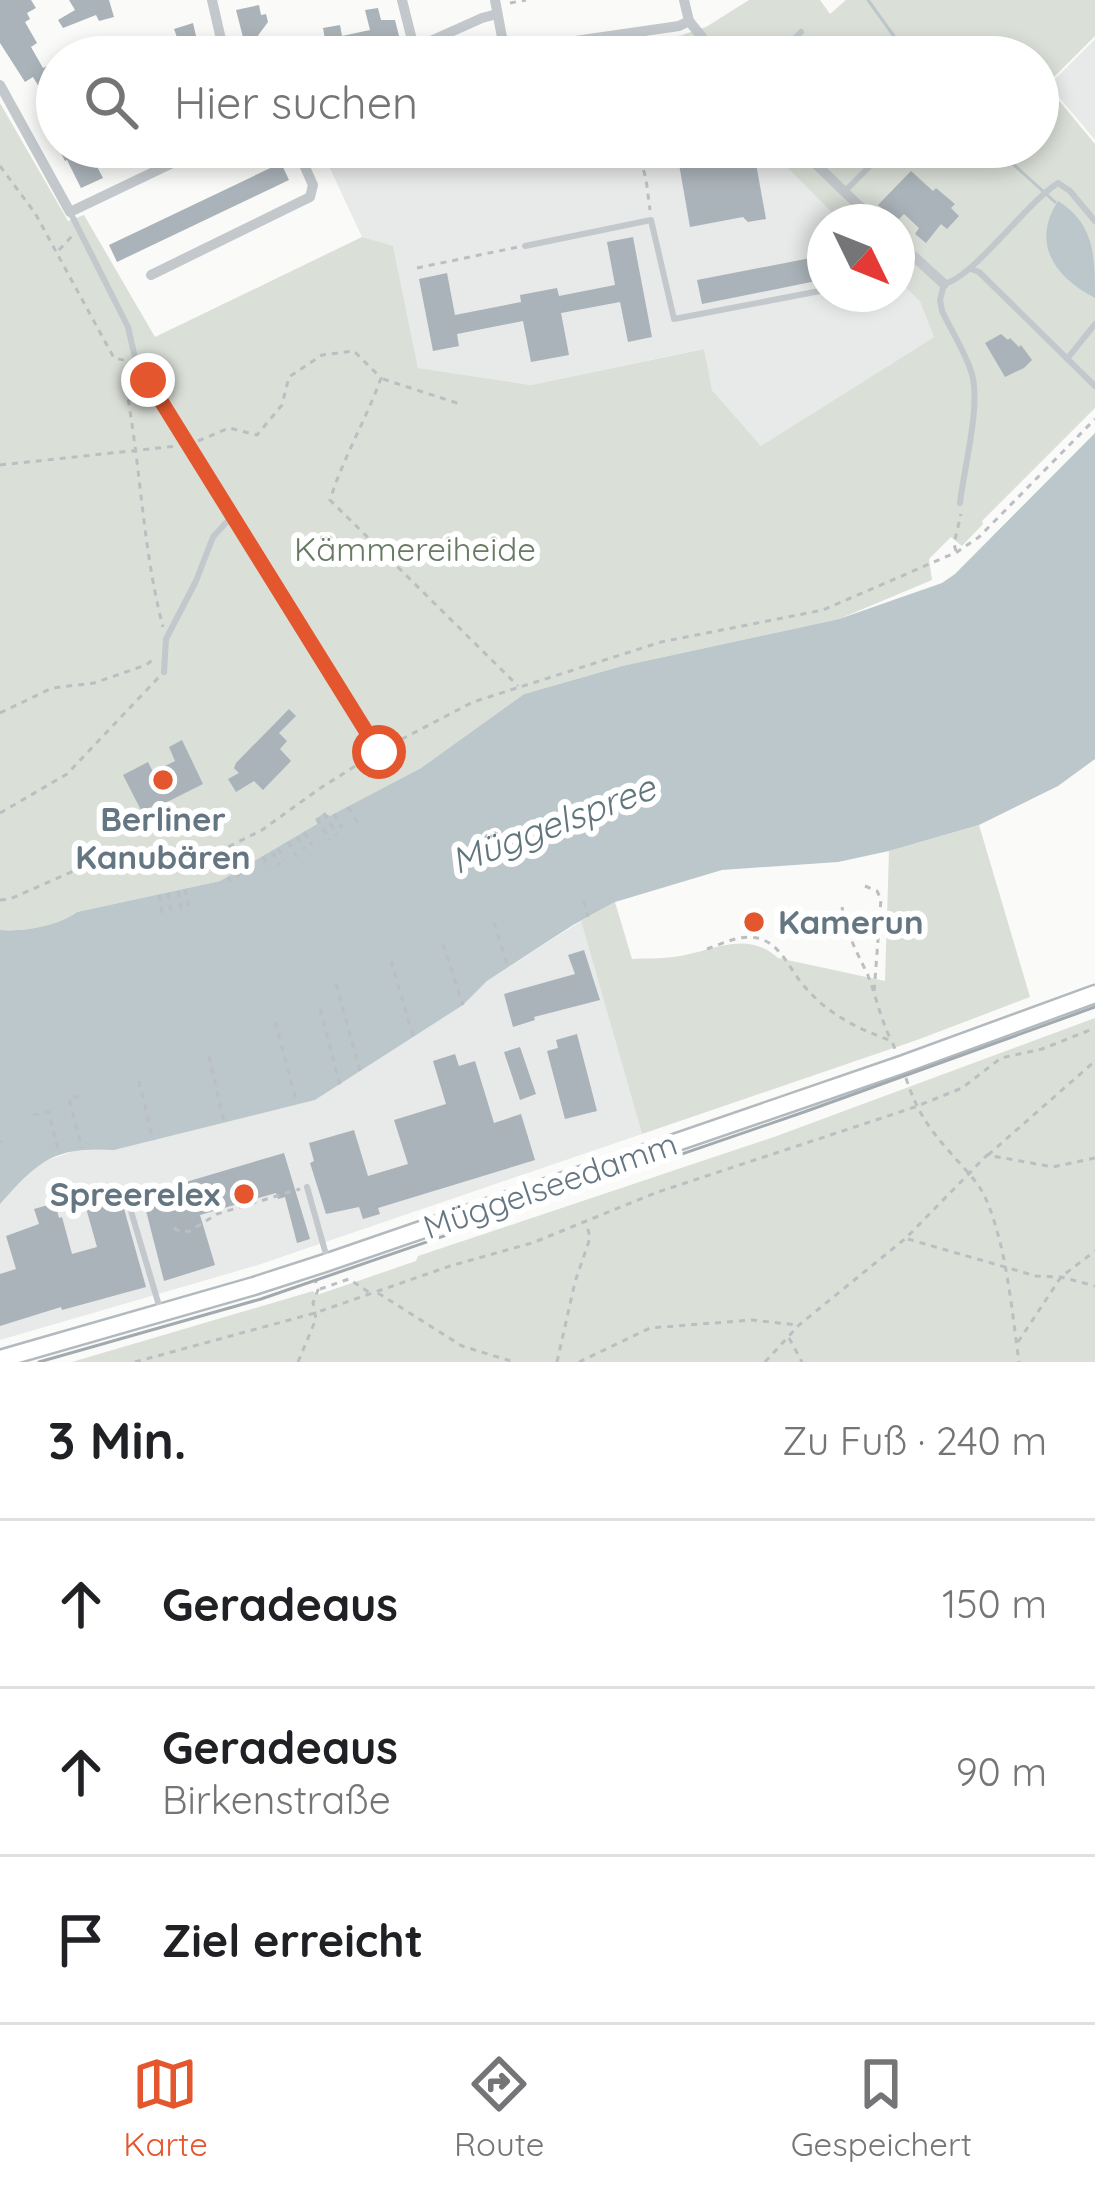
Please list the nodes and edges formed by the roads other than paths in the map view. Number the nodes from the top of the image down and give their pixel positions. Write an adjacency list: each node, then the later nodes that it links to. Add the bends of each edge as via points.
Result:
1 (212, 0): 7 (street)
2 (402, 0): 8 (street)
3 (684, 0): 5 (street)
4 (496, 6): 9 (street); 10 (street)
5 (689, 21): 11 (street); 12 (street)
6 (801, 32): 13 (lane)
7 (220, 36)
8 (411, 36)
9 (441, 36)
10 (502, 36)
11 (610, 36)
12 (701, 36)
13 (797, 36)
14 (0, 85): 15 (street)
15 (36, 153)
16 (44, 168): 23 (street)
17 (162, 168): 23 (street)
18 (306, 168): 28 (street, via 310,197)
19 (819, 168): 21 (street)
20 (868, 168): 21 (lane)
21 (843, 192): 22 (street)
22 (856, 204)
23 (70, 212): 35 (lane, via 128,327 136,362 233,515 213,537 166,639)
24 (1095, 221): 27 (lane, via 1058,183)
25 (525, 246): 30 (lane, via 651,220 674,320)
26 (915, 257): 29 (street)
27 (970, 269): 29 (lane); 32 (lane)
28 (151, 275)
29 (944, 284): 34 (lane, via 942,311 974,390)
30 (807, 294)
31 (1095, 324): 32 (lane)
32 (1067, 359): 33 (lane)
33 (1095, 386)
34 (961, 502)
35 (164, 671)
36 (1095, 994): 39 (main road, Müggelseedamm)
37 (307, 1187): 39 (lane)
38 (128, 1202): 40 (lane)
39 (328, 1262): 40 (main road, Müggelseedamm)
40 (161, 1312): 41 (main road, Müggelseedamm)
41 (0, 1359)

